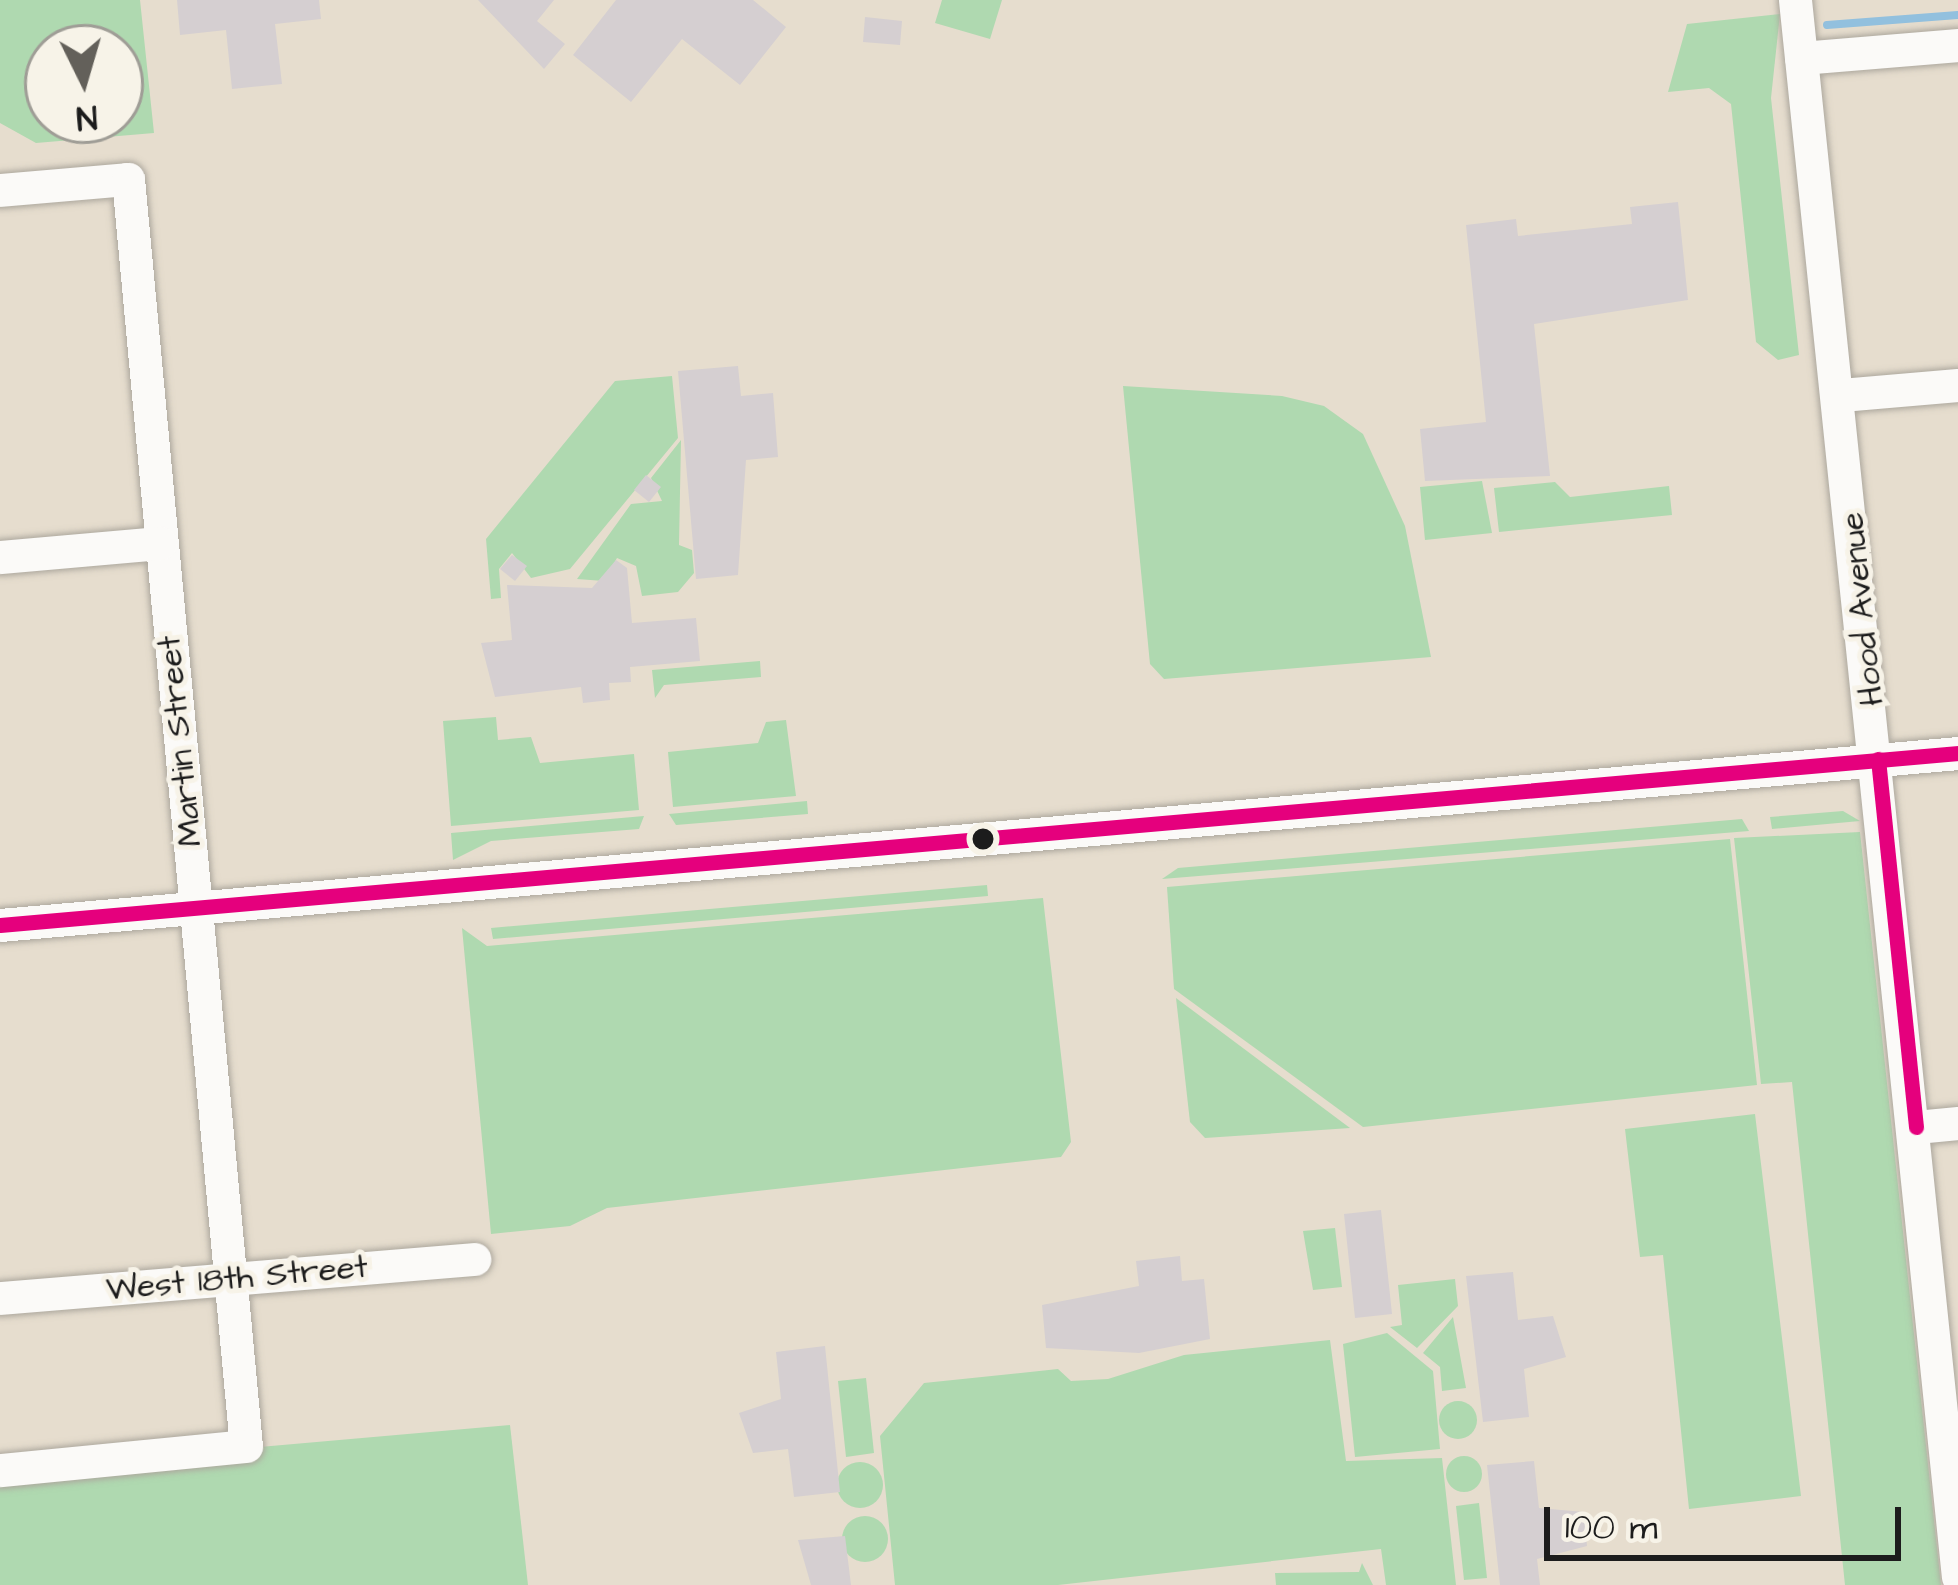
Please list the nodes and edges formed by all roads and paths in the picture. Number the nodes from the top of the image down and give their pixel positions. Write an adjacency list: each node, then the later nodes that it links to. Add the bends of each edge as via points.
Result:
1 (1795, 0): 3 (street, Hood Avenue)
2 (1958, 45): 3 (street)
3 (1802, 58): 6 (street, Hood Avenue)
4 (0, 190): 7 (street, Martin Street, via 128,179)
5 (1958, 385): 6 (street)
6 (1841, 395): 10 (street, Hood Avenue)
7 (160, 543): 8 (street); 11 (street, Martin Street)
8 (0, 557)
9 (1958, 753): 10 (street)
10 (1877, 759): 11 (street); 14 (street, Hood Avenue)
11 (199, 908): 12 (street); 16 (street, Martin Street)
12 (0, 925)
13 (1958, 1123): 14 (street)
14 (1916, 1127): 19 (street, Hood Avenue)
15 (474, 1259): 16 (street, West 18th Street)
16 (231, 1279): 17 (street, West 18th Street); 18 (street, Martin Street, via 246,1446)
17 (0, 1298)
18 (0, 1470)
19 (1958, 1577)

